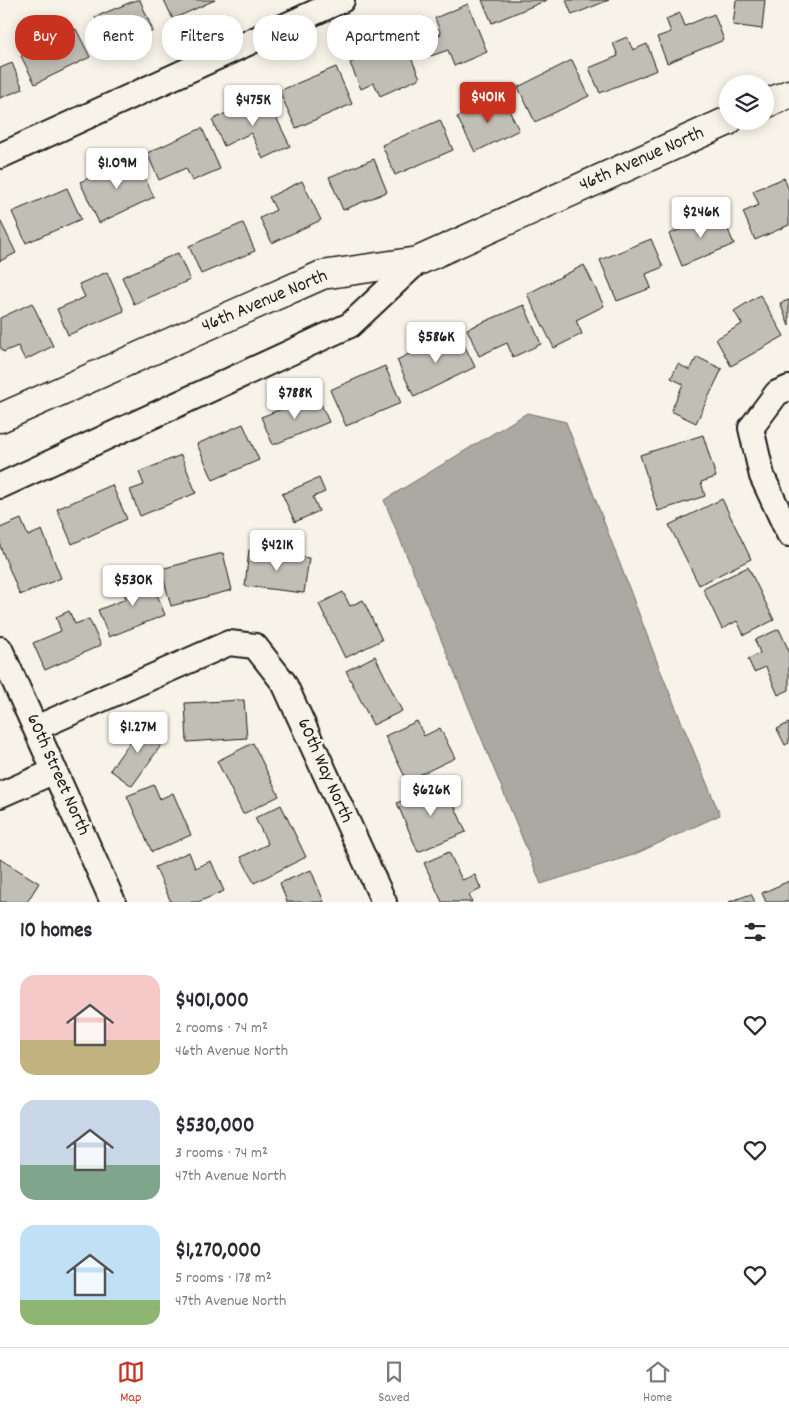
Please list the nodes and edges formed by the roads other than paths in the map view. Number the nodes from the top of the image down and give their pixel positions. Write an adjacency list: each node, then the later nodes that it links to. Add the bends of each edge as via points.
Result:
1 (342, 0): 5 (street)
2 (789, 94): 3 (street)
3 (774, 100)
4 (719, 125): 6 (street, 46th Avenue North)
5 (0, 156)
6 (418, 261): 8 (street, 46th Avenue North, via 322,275); 9 (street, via 350,325)
7 (789, 388): 10 (street, via 777,393 751,428 762,476)
8 (0, 418)
9 (0, 486)
10 (789, 534)
11 (0, 649): 12 (street, 60th Street North)
12 (36, 728): 13 (street, 60th Street North); 16 (street, 60th Way North, via 229,643 255,646 284,683)
13 (55, 771): 14 (street); 15 (street, 60th Street North)
14 (0, 795)
15 (113, 902)
16 (384, 902)

